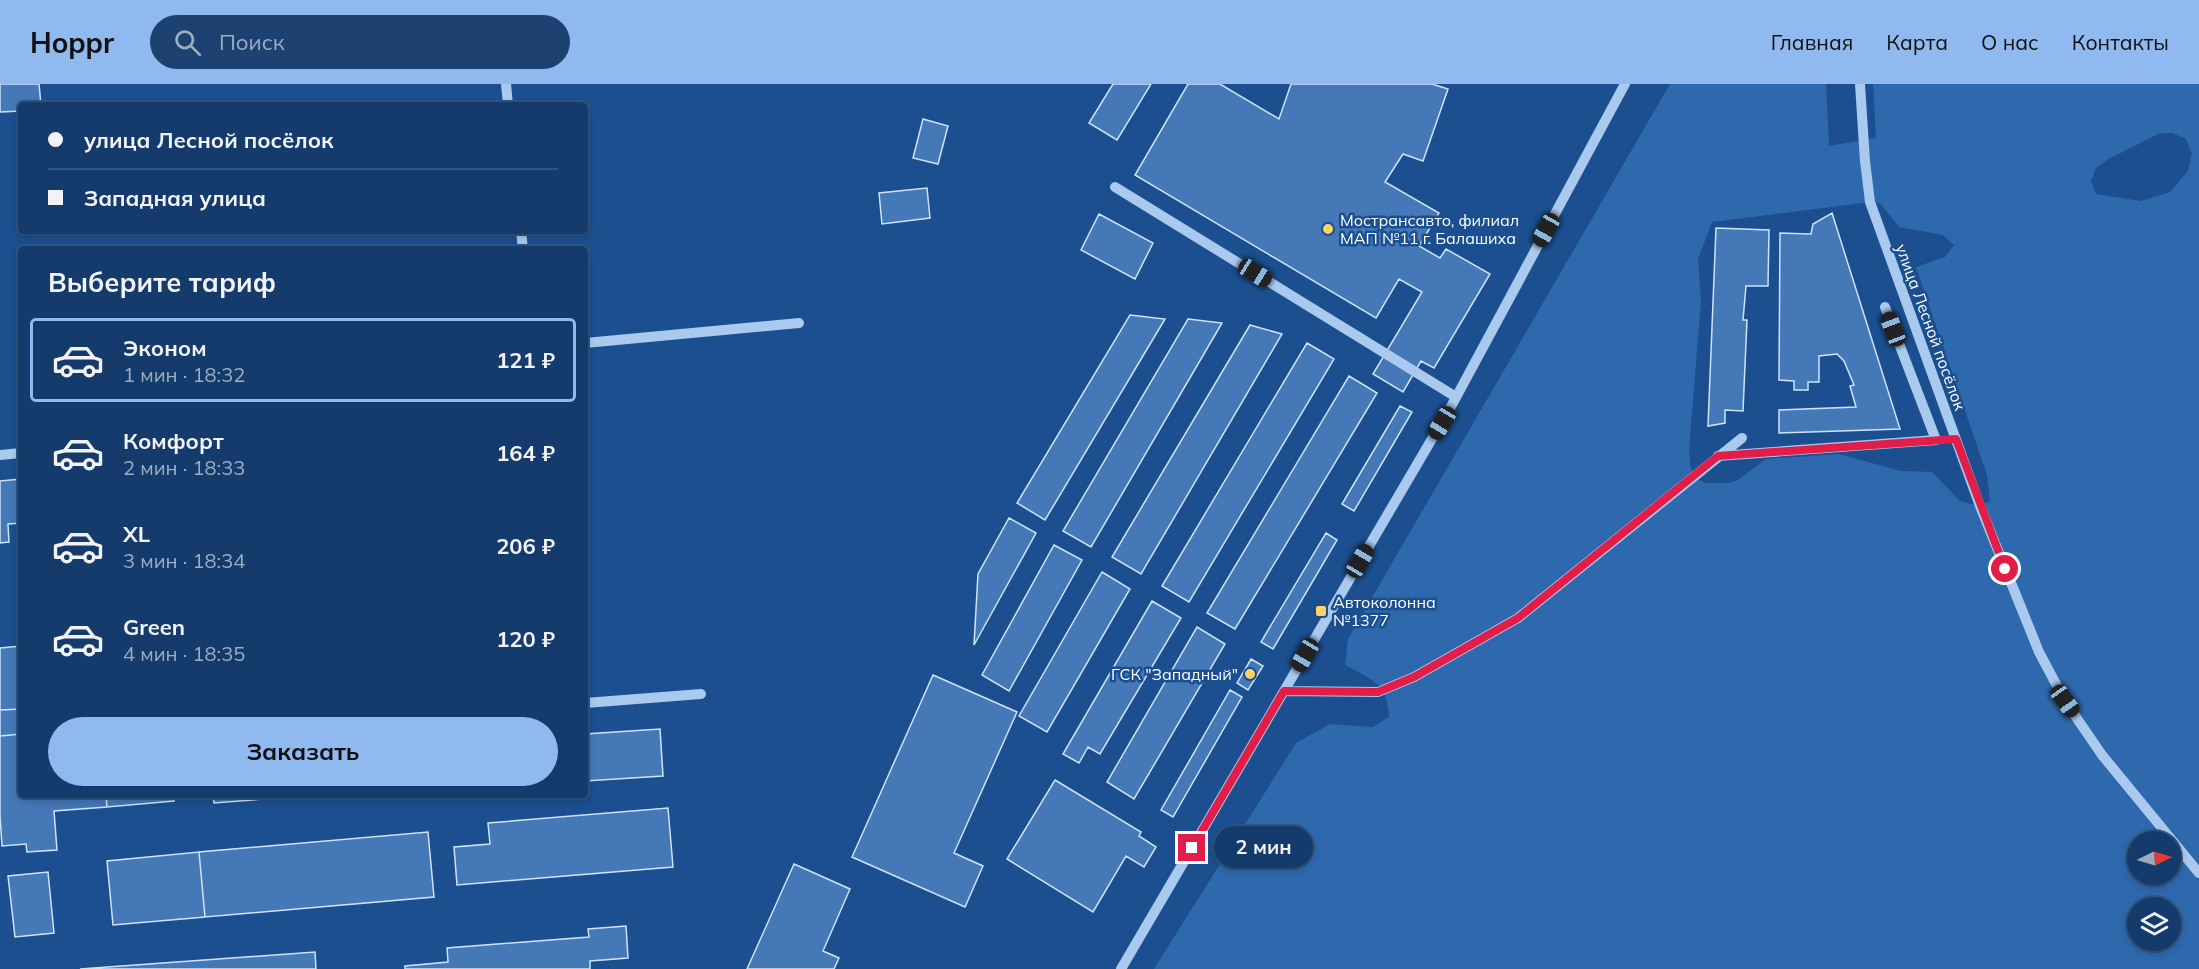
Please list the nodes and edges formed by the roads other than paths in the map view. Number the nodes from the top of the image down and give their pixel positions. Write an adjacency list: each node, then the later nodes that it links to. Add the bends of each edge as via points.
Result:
1 (506, 84): 4 (street)
2 (1626, 84): 9 (street)
3 (1860, 84): 11 (street, улица Лесной посёлок, via 1870,202)
4 (508, 102)
5 (1115, 187): 9 (street)
6 (1885, 307): 12 (street)
7 (799, 323): 8 (street)
8 (588, 344)
9 (1456, 397): 16 (street)
10 (1742, 438): 15 (street)
11 (1956, 439): 12 (street); 19 (street, улица Лесной посёлок, via 2039,652 2065,701 2103,755)
12 (1936, 440): 15 (street)
13 (18, 453): 14 (street)
14 (0, 455)
15 (1718, 456): 16 (street, via 1518,618 1414,677 1378,692)
16 (1284, 691): 20 (street)
17 (701, 694): 18 (street)
18 (588, 703)
19 (2199, 873)
20 (1120, 969)

